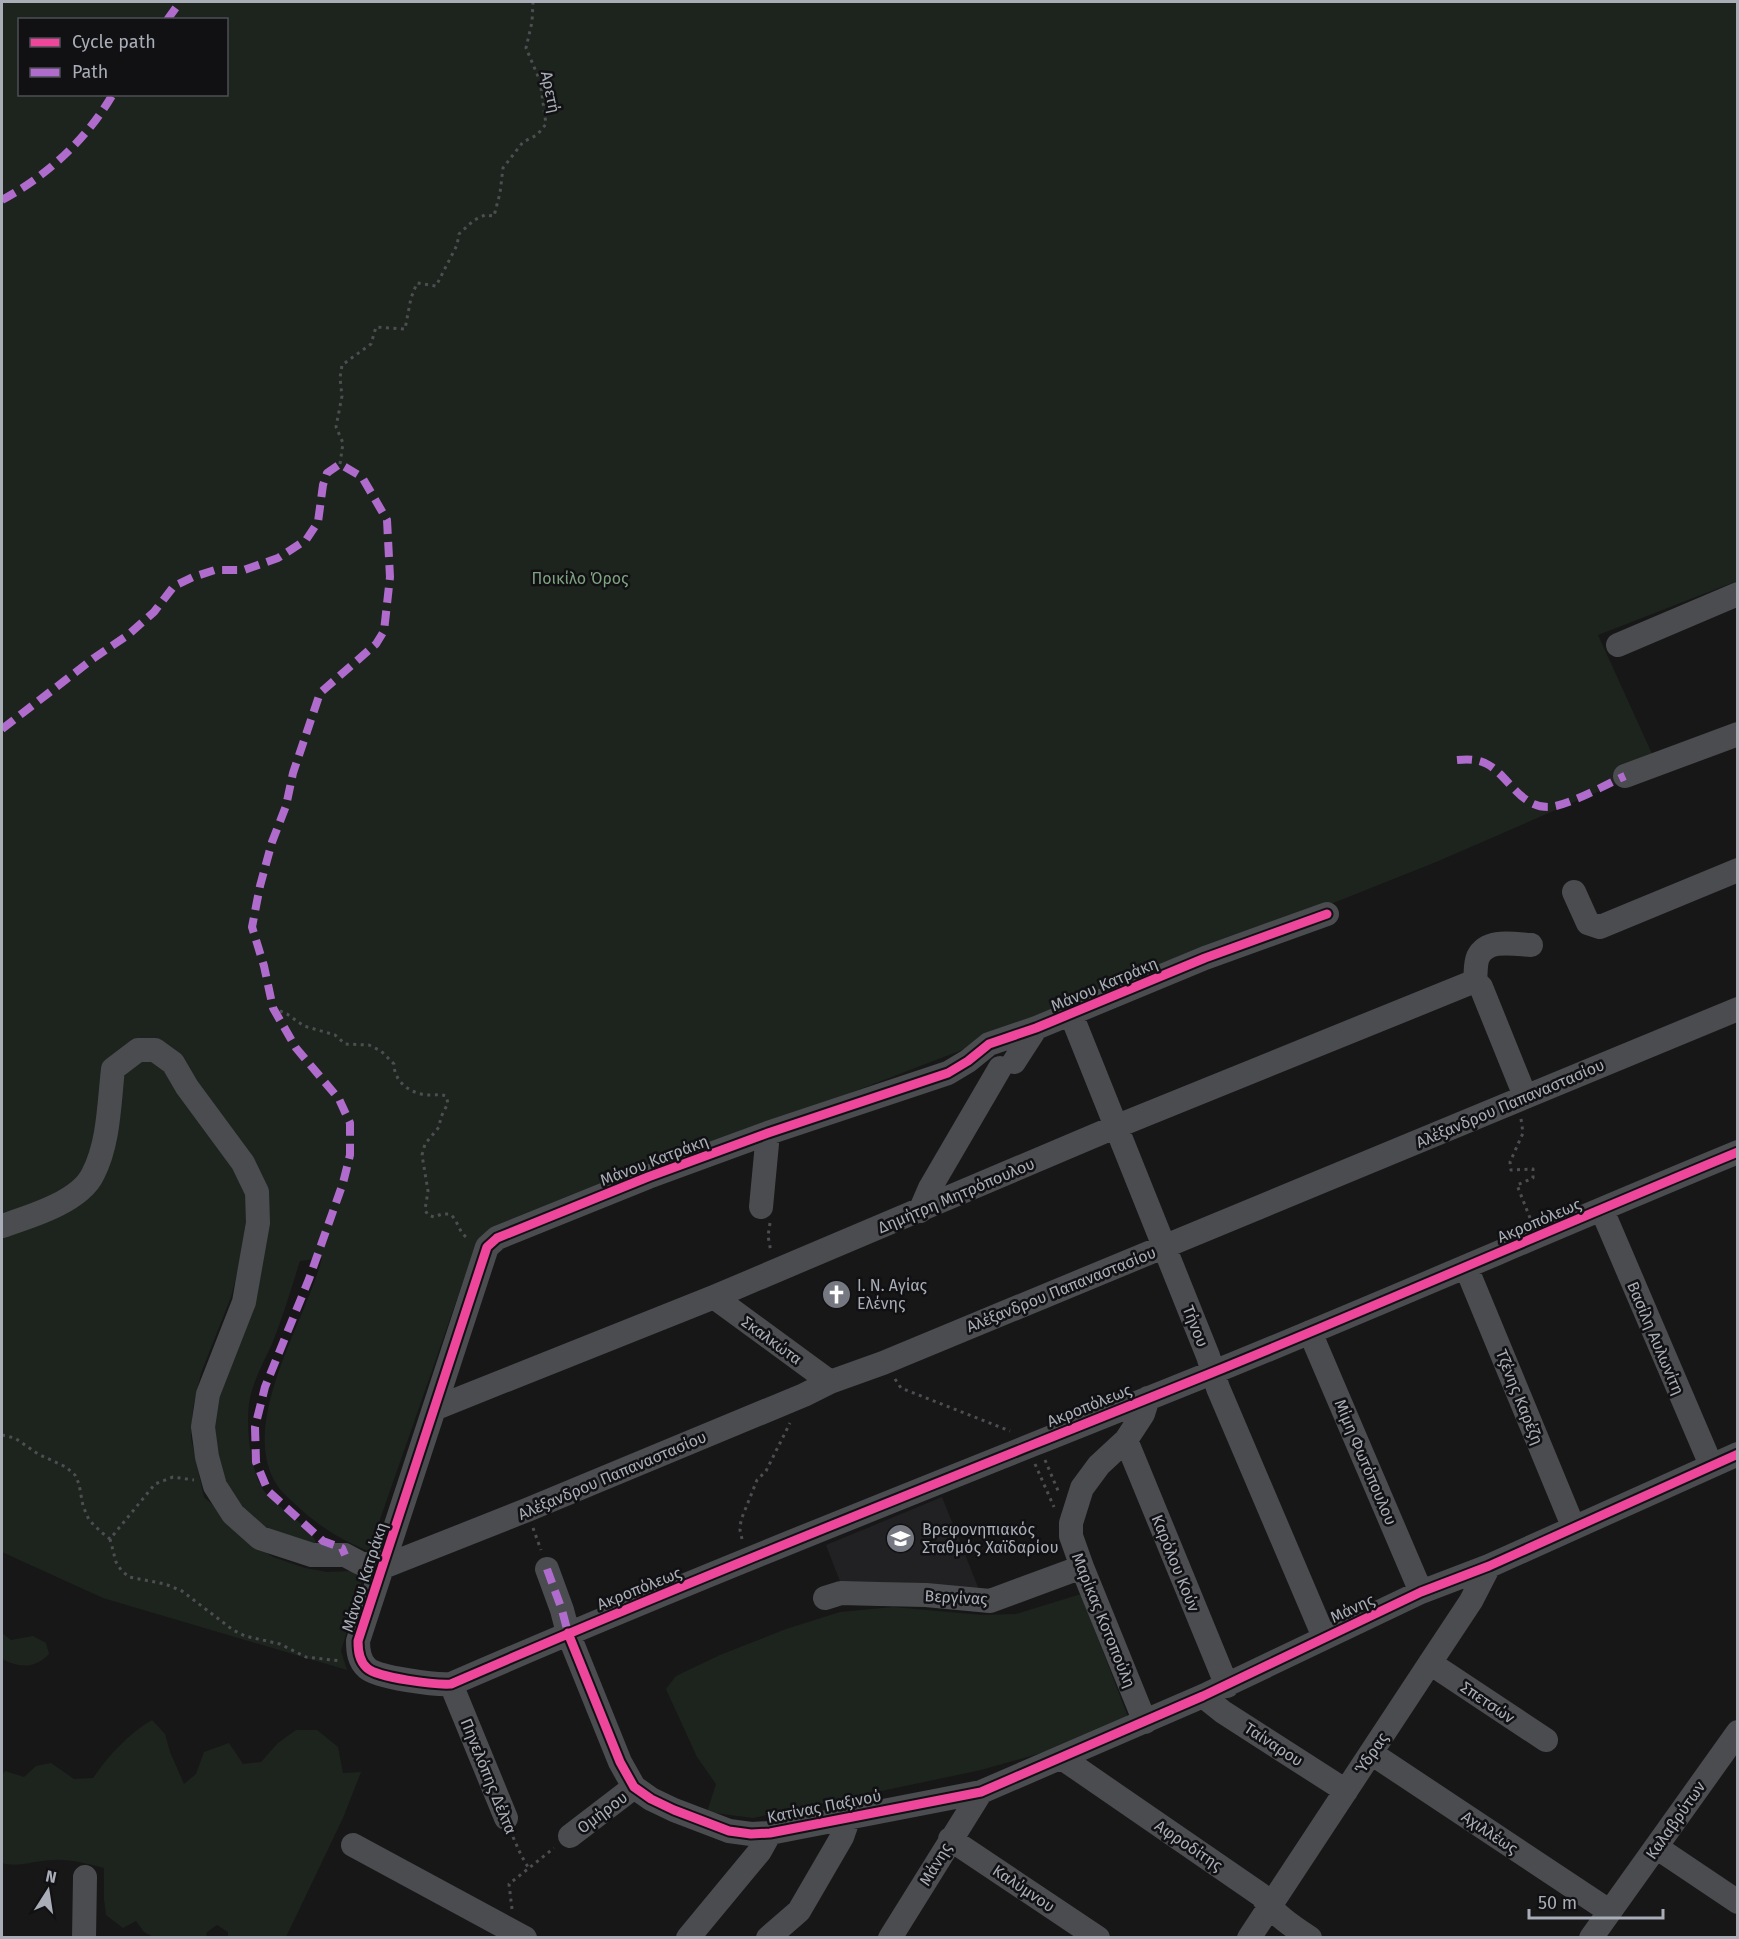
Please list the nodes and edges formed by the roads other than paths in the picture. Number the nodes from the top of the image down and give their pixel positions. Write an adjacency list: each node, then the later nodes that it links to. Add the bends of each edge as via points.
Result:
1 (1737, 594): 2 (street)
2 (1618, 645)
3 (1737, 734): 4 (street)
4 (1625, 776)
5 (1737, 870): 6 (street, via 1600,927 1588,923)
6 (1574, 892)
7 (1327, 914): 11 (street, Μάνου Κατράκη, via 1205,958)
8 (1531, 945): 9 (street, via 1491,945 1478,957)
9 (1475, 981): 13 (street, via 1481,987); 14 (street, Δημήτρη Μητρόπουλου)
10 (1737, 1009): 13 (street, Αλέξανδρου Παπαναστασίου)
11 (1071, 1014): 12 (street, Μάνου Κατράκη); 14 (street, Τήνου)
12 (1036, 1028): 15 (street, Μάνου Κατράκη, via 989,1044 948,1073); 18 (street, via 1007,1065)
13 (1521, 1098): 21 (street, Αλέξανδρου Παπαναστασίου)
14 (1115, 1127): 18 (street, Δημήτρη Μητρόπουλου); 21 (street, Τήνου)
15 (768, 1133): 17 (street); 28 (street, Μάνου Κατράκη, via 497,1238 487,1247)
16 (1736, 1157): 19 (street, Ακροπόλεως)
17 (760, 1207)
18 (920, 1210): 23 (street, Δημήτρη Μητρόπουλου)
19 (1602, 1210): 22 (street, Ακροπόλεως); 31 (street, Βασίλη Αυλωνίτη)
20 (2, 1226): 35 (street, via 56,1206 93,1176 107,1128 113,1069 138,1050 155,1050 173,1063 243,1163 257,1192 258,1223 244,1302 208,1394 203,1427 215,1486 233,1514 260,1538 312,1556 345,1556)
21 (1163, 1247): 25 (street, Τήνου); 26 (street, Αλέξανδρου Παπαναστασίου)
22 (1466, 1267): 24 (street, Ακροπόλεως); 32 (street, Τζένης Καρέζη)
23 (714, 1297): 26 (street, Σκαλκώτα); 28 (street, Δημήτρη Μητρόπουλου)
24 (1310, 1332): 25 (street, Ακροπόλεως); 37 (street, Μίμη Φωτόπουλου)
25 (1212, 1372): 27 (street, Ακροπόλεως); 40 (street, Τήνου)
26 (830, 1382): 35 (street, Αλέξανδρου Παπαναστασίου)
27 (1148, 1398): 29 (street, Μαρίκας Κοτοπούλη); 39 (street, Ακροπόλεως)
28 (436, 1408): 35 (street, Μάνου Κατράκη)
29 (1126, 1440): 34 (street, Μαρίκας Κοτοπούλη, via 1088,1480 1075,1507 1071,1536); 43 (street, Καρόλου Κούν)
30 (1737, 1454): 31 (street, Μάνης)
31 (1711, 1465): 32 (street, Μάνης)
32 (1573, 1526): 33 (street, Μάνης)
33 (1489, 1566): 37 (street, Μάνης); 41 (street, Ύδρας)
34 (1082, 1567): 38 (street, Βεργίνας, via 990,1601 841,1593); 45 (street, Μαρίκας Κοτοπούλη)
35 (383, 1568): 42 (street, Μάνου Κατράκη, via 358,1641 360,1657 366,1667 378,1674)
36 (547, 1569): 39 (street, Κατίνας Παξινού)
37 (1421, 1592): 40 (street, Μάνης)
38 (825, 1598)
39 (568, 1633): 42 (street, Ακροπόλεως); 50 (street, Κατίνας Παξινού, via 620,1762)
40 (1324, 1638): 43 (street, Μάνης)
41 (1430, 1663): 47 (street, Σπετσών); 48 (street, Ύδρας)
42 (451, 1684): 54 (street, Πηνελόπης Δέλτα)
43 (1227, 1686): 44 (street, Μάνης)
44 (1203, 1696): 45 (street, Μάνης); 51 (street, Ταίναρου)
45 (1145, 1722): 49 (street, Μάνης)
46 (1737, 1732): 59 (street, Καλαβρύτων)
47 (1546, 1740)
48 (1371, 1753): 51 (street, Ύδρας); 63 (street, Αχιλλέως)
49 (1062, 1758): 52 (street, Μάνης); 62 (street, Αφροδίτης, via 1261,1895)
50 (634, 1787): 55 (street, Κατίνας Παξινού, via 674,1810 729,1831); 56 (street, Ομήρου)
51 (1346, 1791): 62 (street, Ύδρας)
52 (981, 1792): 53 (street, Κατίνας Παξινού); 57 (street, Μάνης)
53 (849, 1817): 55 (street, Κατίνας Παξινού); 67 (street, via 842,1837 799,1911)
54 (506, 1818)
55 (770, 1833): 66 (street, via 760,1851)
56 (570, 1836)
57 (950, 1839): 68 (street, Μάνης); 69 (street, Καλύμνου)
58 (353, 1845): 64 (street)
59 (1656, 1846): 61 (street); 63 (street, Καλαβρύτων)
60 (85, 1876): 65 (street)
61 (1737, 1902)
62 (1269, 1908): 70 (street, Ύδρας); 71 (street, Αφροδίτης)
63 (1609, 1911): 72 (street, Καλαβρύτων)
64 (519, 1928)
65 (84, 1938)
66 (688, 1938)
67 (768, 1938)
68 (890, 1938)
69 (1098, 1938)
70 (1249, 1938)
71 (1310, 1938)
72 (1591, 1938)

